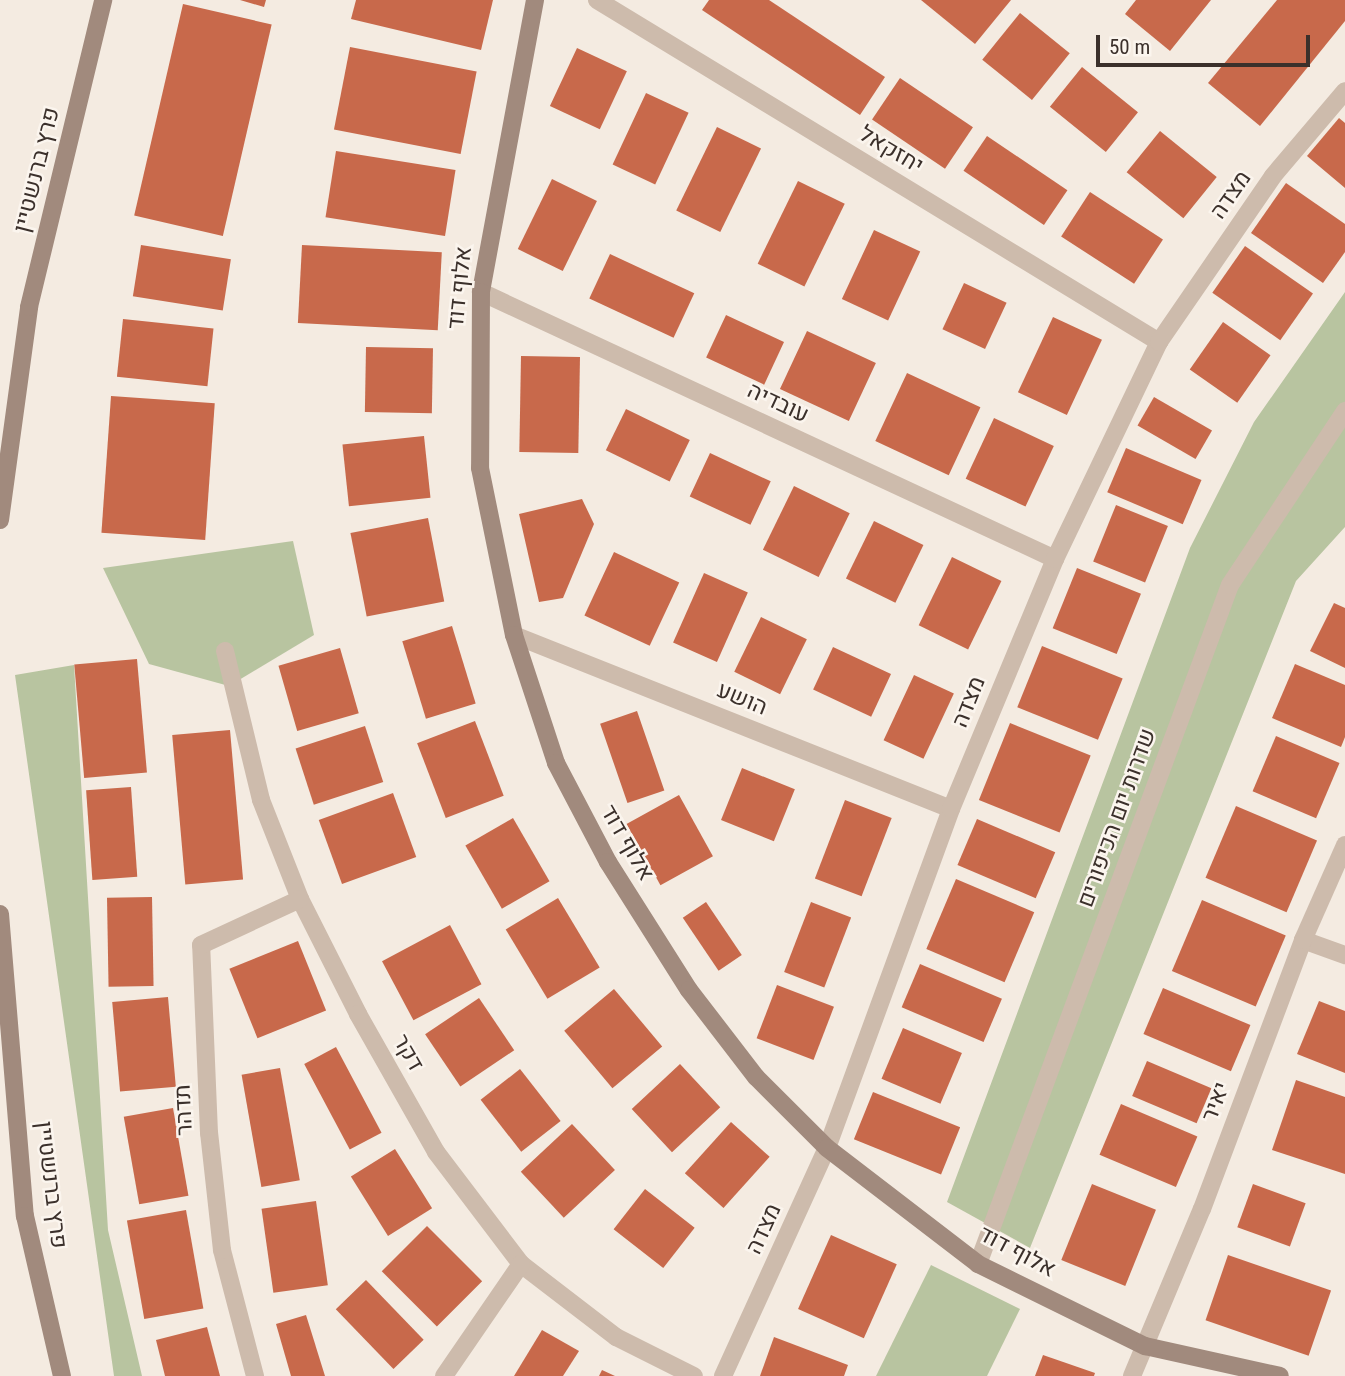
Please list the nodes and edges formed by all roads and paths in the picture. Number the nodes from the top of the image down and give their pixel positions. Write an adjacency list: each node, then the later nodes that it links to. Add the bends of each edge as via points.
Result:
1 (103, 0): 8 (street, פרץ ברנשטיין, via 29,307)
2 (535, 0): 5 (street, אלוף דוד)
3 (597, 0): 6 (street, יחזקאל)
4 (1345, 91): 6 (street, מצדה, via 1273,176)
5 (481, 292): 9 (street, עובדיה); 10 (street, אלוף דוד, via 480,468)
6 (1159, 342): 9 (street, מצדה)
7 (1345, 411): 20 (street, שדרות יום הכיפורים, via 1230,585)
8 (0, 520)
9 (1055, 559): 12 (street, מצדה)
10 (514, 635): 12 (street, הושע); 18 (street, אלוף דוד, via 556,763 608,862 689,990 756,1077)
11 (225, 651): 14 (street, דקר, via 261,800)
12 (951, 809): 18 (street, מצדה)
13 (1345, 845): 16 (street, יאיר)
14 (300, 899): 19 (street, דקר, via 436,1152); 23 (street, תדהר, via 201,945 209,1133 222,1250)
15 (0, 914): 22 (street, פרץ ברנשטיין, via 25,1216)
16 (1303, 940): 17 (street); 21 (street, יאיר)
17 (1345, 955)
18 (827, 1148): 20 (street, אלוף דוד); 26 (street, מצדה)
19 (521, 1264): 24 (street); 25 (street, דקר, via 616,1337)
20 (978, 1264): 21 (street, אלוף דוד)
21 (1145, 1346): 27 (street, יאיר); 28 (street, אלוף דוד)
22 (62, 1376)
23 (255, 1376)
24 (444, 1376)
25 (693, 1376)
26 (723, 1376)
27 (1132, 1376)
28 (1280, 1376)

